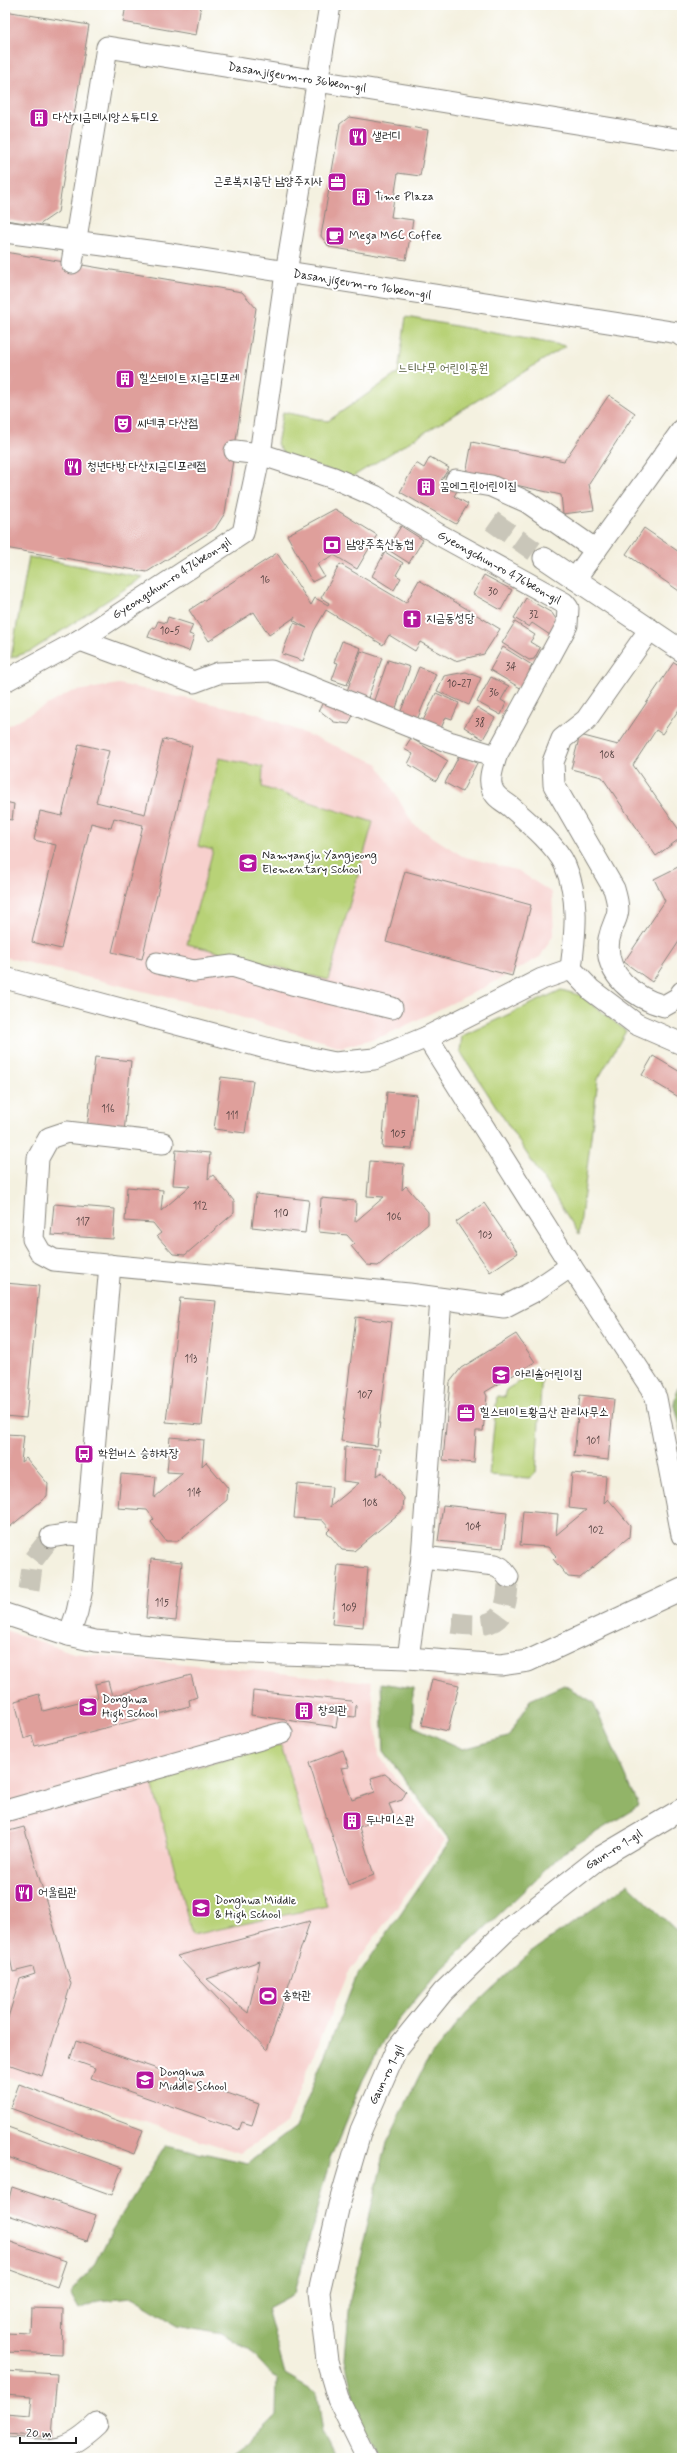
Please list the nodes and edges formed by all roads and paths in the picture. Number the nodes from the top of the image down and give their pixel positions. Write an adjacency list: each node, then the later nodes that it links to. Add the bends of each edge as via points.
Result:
1 (330, 5): 2 (street, Dasanjigeum-ro 16beon-gil)
2 (317, 81): 3 (street, Dasanjigeum-ro 36beon-gil); 5 (street, Dasanjigeum-ro 36beon-gil, via 107,47); 7 (street, Dasanjigeum-ro 16beon-gil)
3 (682, 140)
4 (5, 232): 5 (street)
5 (75, 242): 6 (street); 7 (street)
6 (72, 263)
7 (286, 273): 8 (street, Dasanjigeum-ro 16beon-gil, via 678,333); 11 (street)
8 (682, 336)
9 (682, 430): 13 (street)
10 (235, 451): 11 (street)
11 (260, 454): 17 (street, Gyeongchun-ro 476beon-gil, via 243,533); 20 (street, Gyeongchun-ro 476beon-gil, via 334,478 375,496 438,534 564,603 568,608 567,625)
12 (456, 480): 13 (street, via 491,486 527,502)
13 (596, 550): 15 (street)
14 (544, 558): 15 (street)
15 (575, 579): 16 (street)
16 (650, 629): 18 (street); 24 (street, via 586,720 562,739 553,762 554,785 614,889 619,904 618,917 609,940 610,960 619,980 645,1001 664,1006 678,998)
17 (80, 640): 19 (street, Gyeongchun-ro 476beon-gil); 20 (street, via 194,682 218,673 271,671 449,742)
18 (682, 651)
19 (5, 681)
20 (496, 756): 22 (street, Gyeongchun-ro 476beon-gil, via 491,776 492,788 498,798 510,806 565,863 573,891 576,923)
21 (157, 964): 25 (street, via 194,971 232,966 292,984)
22 (571, 969): 26 (street, via 542,979); 27 (street, via 591,990 636,1024)
23 (5, 978): 26 (street, via 277,1051 335,1063 374,1059)
24 (682, 992)
25 (392, 1008)
26 (427, 1037): 30 (street)
27 (682, 1044)
28 (164, 1143): 29 (street, via 67,1132 49,1138 38,1158 33,1239 41,1253 54,1260)
29 (110, 1266): 31 (street); 33 (street)
30 (571, 1266): 31 (street, via 533,1292 504,1307); 32 (street, via 656,1398)
31 (441, 1299): 35 (street)
32 (682, 1535)
33 (86, 1536): 34 (street, via 70,1534); 39 (street, via 82,1589)
34 (51, 1537)
35 (422, 1557): 36 (street, via 495,1565); 40 (street)
36 (508, 1577)
37 (682, 1588): 40 (street, via 528,1661 501,1665)
38 (5, 1614): 39 (street)
39 (68, 1635): 40 (street, via 95,1641 222,1652)
40 (408, 1658)
41 (282, 1733): 43 (street)
42 (682, 1809): 46 (street, Gaun-ro 1-gil, via 599,1858 505,1932 443,1992 396,2050 361,2130 339,2205 319,2292 327,2361 338,2399)
43 (5, 1811)
44 (97, 2424): 45 (street, via 80,2440 60,2450)
45 (5, 2448)
46 (367, 2458)

